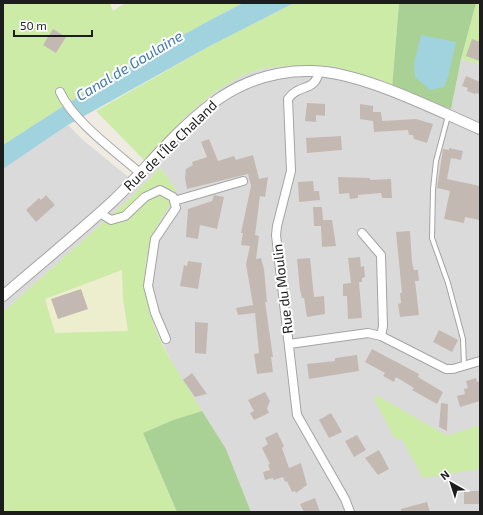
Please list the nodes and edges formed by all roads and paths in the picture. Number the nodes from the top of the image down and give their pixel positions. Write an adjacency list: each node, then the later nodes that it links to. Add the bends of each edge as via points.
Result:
1 (319, 71): 3 (street, Rue de l'Île Chaland, via 358,79); 5 (street, Rue de l'Île Chaland, via 278,72 226,92 199,114); 13 (street, Rue du Moulin, via 316,82 292,94 288,99 291,171 276,235)
2 (61, 95): 5 (street, via 89,130)
3 (448, 115): 4 (street, Rue de l'Île Chaland); 15 (lane, via 436,161 432,238 448,283 463,339)
4 (480, 129)
5 (140, 174): 8 (street, Rue de l'Île Chaland)
6 (243, 181): 7 (street)
7 (174, 201): 8 (street, via 173,197 160,190 145,197 125,216 111,220); 12 (street, via 176,208 155,239 148,286 155,313)
8 (100, 213): 10 (street, Rue de l'Île Chaland)
9 (362, 233): 11 (street, via 381,255 384,326)
10 (3, 296)
11 (381, 336): 13 (street, via 368,333); 15 (street, via 446,369)
12 (166, 339)
13 (289, 344): 16 (street, Rue du Moulin, via 297,415)
14 (480, 361): 15 (street)
15 (464, 366)
16 (350, 512)

